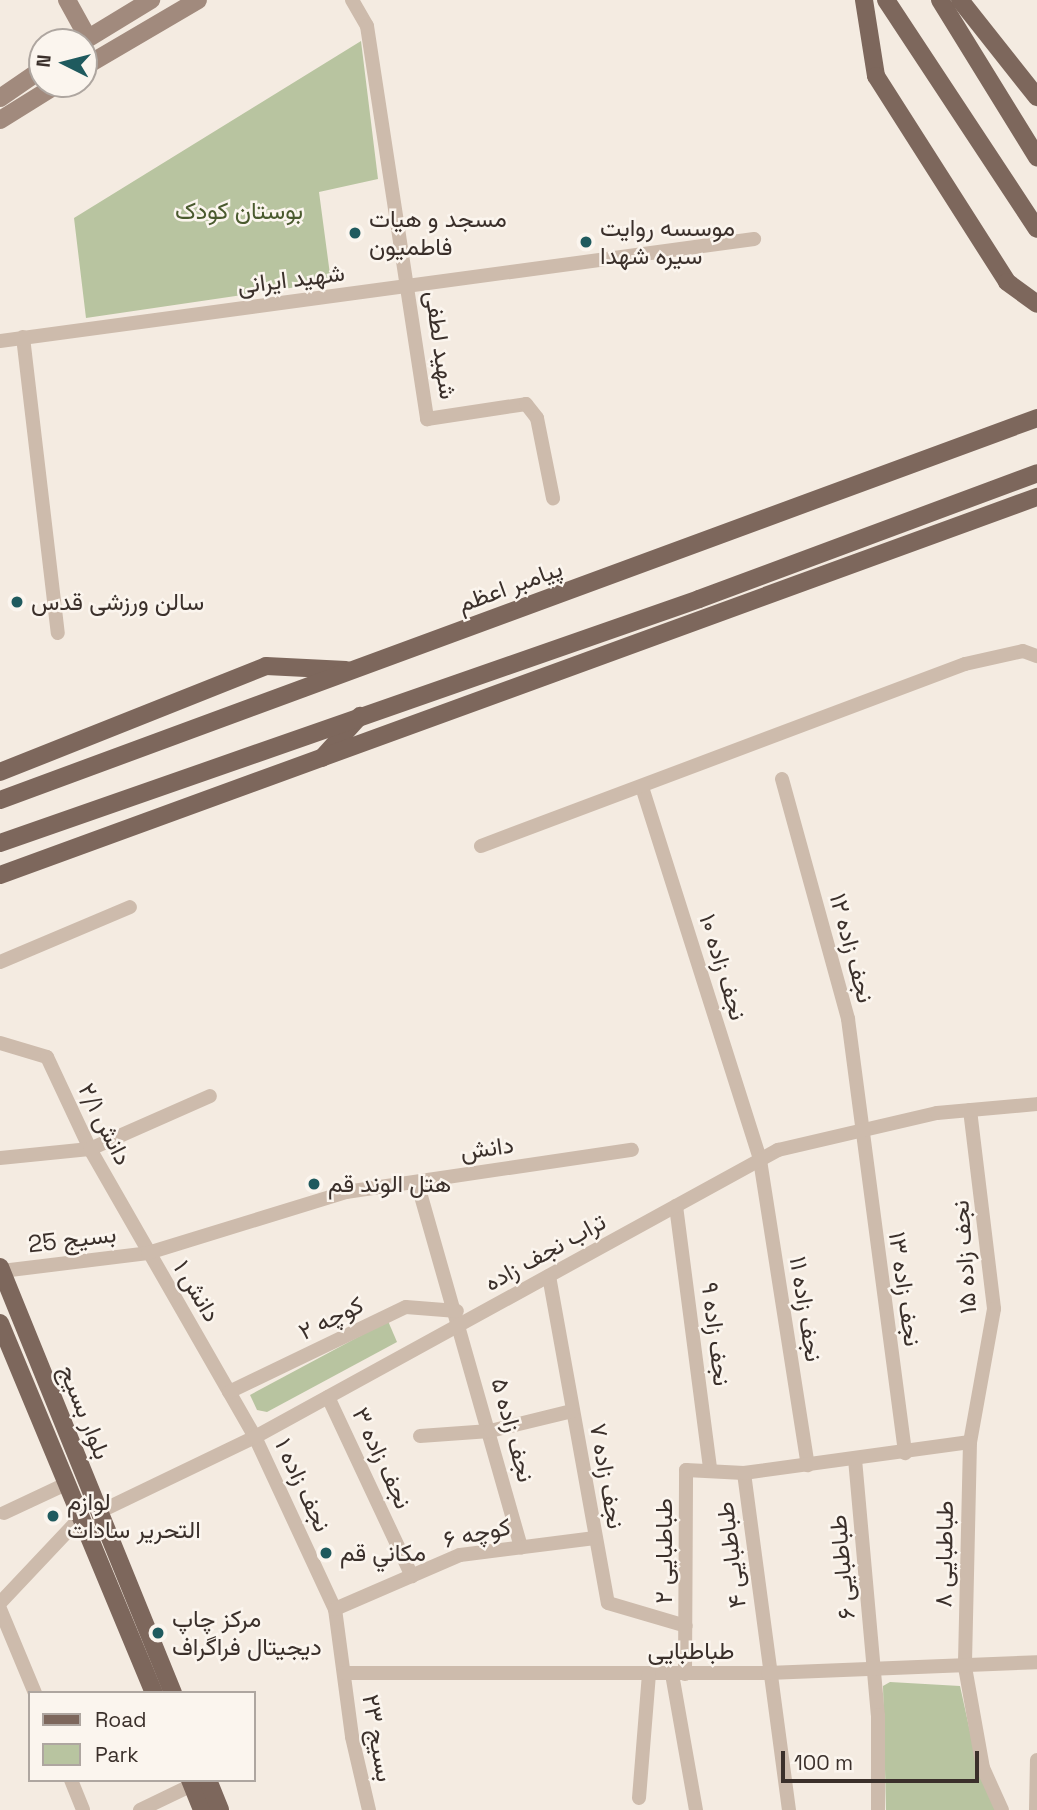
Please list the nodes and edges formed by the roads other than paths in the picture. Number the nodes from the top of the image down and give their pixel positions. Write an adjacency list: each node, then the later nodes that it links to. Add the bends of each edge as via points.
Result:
1 (67, 0): 9 (main road)
2 (151, 0): 10 (main road)
3 (198, 0): 11 (main road)
4 (352, 0): 22 (street, شهید لطفی, via 367,26)
5 (864, 0): 23 (main road, via 876,76 1007,282)
6 (886, 0): 20 (main road)
7 (940, 0): 16 (main road)
8 (960, 0): 13 (main road)
9 (80, 28)
10 (98, 32)
11 (98, 59)
12 (28, 79): 14 (main road)
13 (1037, 97)
14 (0, 98)
15 (35, 98): 17 (main road)
16 (1005, 111): 18 (main road); 19 (main road)
17 (0, 120)
18 (1037, 144)
19 (1037, 158)
20 (1037, 229)
21 (754, 239): 22 (street, شهید ایرانی)
22 (410, 287): 24 (street, شهید ایرانی); 29 (street, شهید لطفی, via 427,419 526,404 537,418)
23 (1037, 303)
24 (23, 337): 25 (street, شهید ایرانی); 32 (street)
25 (0, 341)
26 (1037, 418): 34 (main road, پیامبر اعظم)
27 (1037, 473): 30 (main road)
28 (1037, 497): 31 (main road)
29 (553, 498)
30 (699, 599): 31 (main road); 35 (main road)
31 (692, 623): 36 (main road)
32 (58, 633)
33 (1037, 656): 39 (street, via 1023,651 965,664)
34 (353, 671): 37 (main road, via 266,666); 40 (main road, پیامبر اعظم)
35 (361, 714): 36 (main road); 41 (main road)
36 (320, 761): 43 (main road)
37 (0, 772)
38 (782, 779): 50 (street, نجف زاده ۱۲, via 848,1019 863,1104)
39 (642, 787): 42 (street); 54 (street, نجف زاده ۱۰)
40 (0, 800)
41 (0, 843)
42 (481, 846)
43 (0, 875)
44 (130, 907): 45 (street)
45 (0, 962)
46 (0, 1043): 51 (street, دانش ۲/۱, via 47,1057)
47 (210, 1096): 51 (street)
48 (1037, 1104): 49 (street, تراب نجف زاده)
49 (970, 1110): 50 (street, تراب نجف زاده); 68 (street, نجف زاده ۱۵, via 994,1309)
50 (860, 1131): 54 (street, تراب نجف زاده, via 778,1150); 69 (street, نجف زاده ۱۳)
51 (90, 1149): 53 (street); 57 (street, دانش ۲/۱)
52 (632, 1150): 55 (street, دانش)
53 (0, 1158)
54 (760, 1160): 56 (street, تراب نجف زاده); 71 (street, نجف زاده ۱۱)
55 (417, 1182): 57 (street, دانش, via 346,1192); 60 (street, نجف زاده ۵)
56 (676, 1206): 59 (street, تراب نجف زاده); 72 (street, نجف زاده ۹)
57 (148, 1253): 58 (street, بسیج 25); 62 (street, دانش ۱)
58 (1, 1269): 76 (main road, بلوار بسیج)
59 (549, 1276): 60 (street, تراب نجف زاده); 64 (street, نجف زاده ۷)
60 (459, 1318): 62 (street, کوچه ۲, via 406,1307); 63 (street, تراب نجف زاده); 65 (street, نجف زاده ۵)
61 (0, 1323): 74 (main road, بلوار بسیج)
62 (229, 1392): 67 (street, نجف زاده ۱)
63 (328, 1397): 67 (street, تراب نجف زاده); 79 (street, نجف زاده ۳)
64 (572, 1411): 65 (street); 77 (street, نجف زاده ۷)
65 (489, 1431): 66 (street); 78 (street, نجف زاده ۵)
66 (419, 1436)
67 (255, 1437): 76 (street, تراب نجف زاده); 82 (street, نجف زاده ۱)
68 (970, 1442): 69 (street); 85 (street, طباطبایی ۸)
69 (905, 1453): 70 (street)
70 (855, 1459): 71 (street); 86 (street, طباطبایی ۶)
71 (808, 1465): 73 (street)
72 (709, 1467): 73 (street); 83 (street, طباطبایی ۲, via 687,1470)
73 (744, 1472): 88 (street, طباطبایی ۴)
74 (68, 1483): 75 (street); 76 (main road, بلوار بسیج)
75 (4, 1513)
76 (90, 1514): 80 (street); 92 (main road, بلوار بسیج); 93 (main road, بلوار بسیج)
77 (595, 1538): 78 (street, کوچه ۶); 83 (street, نجف زاده ۷, via 608,1603)
78 (521, 1547): 79 (street, کوچه ۶, via 460,1555)
79 (412, 1576): 82 (street, کوچه ۶)
80 (0, 1603)
81 (0, 1609): 91 (street)
82 (335, 1609): 87 (street, نجف زاده ۱)
83 (686, 1626): 90 (street, طباطبایی ۲)
84 (1037, 1662): 85 (street, طباطبایی)
85 (965, 1667): 86 (street, طباطبایی); 106 (street, طباطبایی ۸, via 983,1768)
86 (874, 1670): 88 (street, طباطبایی); 105 (street, طباطبایی ۶)
87 (344, 1673): 89 (street, طباطبایی); 102 (street, بسیج ۲۳, via 352,1737)
88 (768, 1673): 90 (street, طباطبایی); 104 (street, طباطبایی ۴)
89 (649, 1674): 90 (street, طباطبایی); 97 (street)
90 (679, 1674): 103 (street, طباطبایی ۲)
91 (34, 1691)
92 (153, 1691)
93 (172, 1691)
94 (1037, 1760): 107 (street)
95 (72, 1782): 98 (street)
96 (197, 1782): 99 (street); 100 (main road); 101 (main road)
97 (639, 1798)
98 (83, 1810)
99 (140, 1810)
100 (202, 1810)
101 (220, 1810)
102 (369, 1810)
103 (696, 1810)
104 (789, 1810)
105 (878, 1810)
106 (1002, 1810)
107 (1036, 1810)

